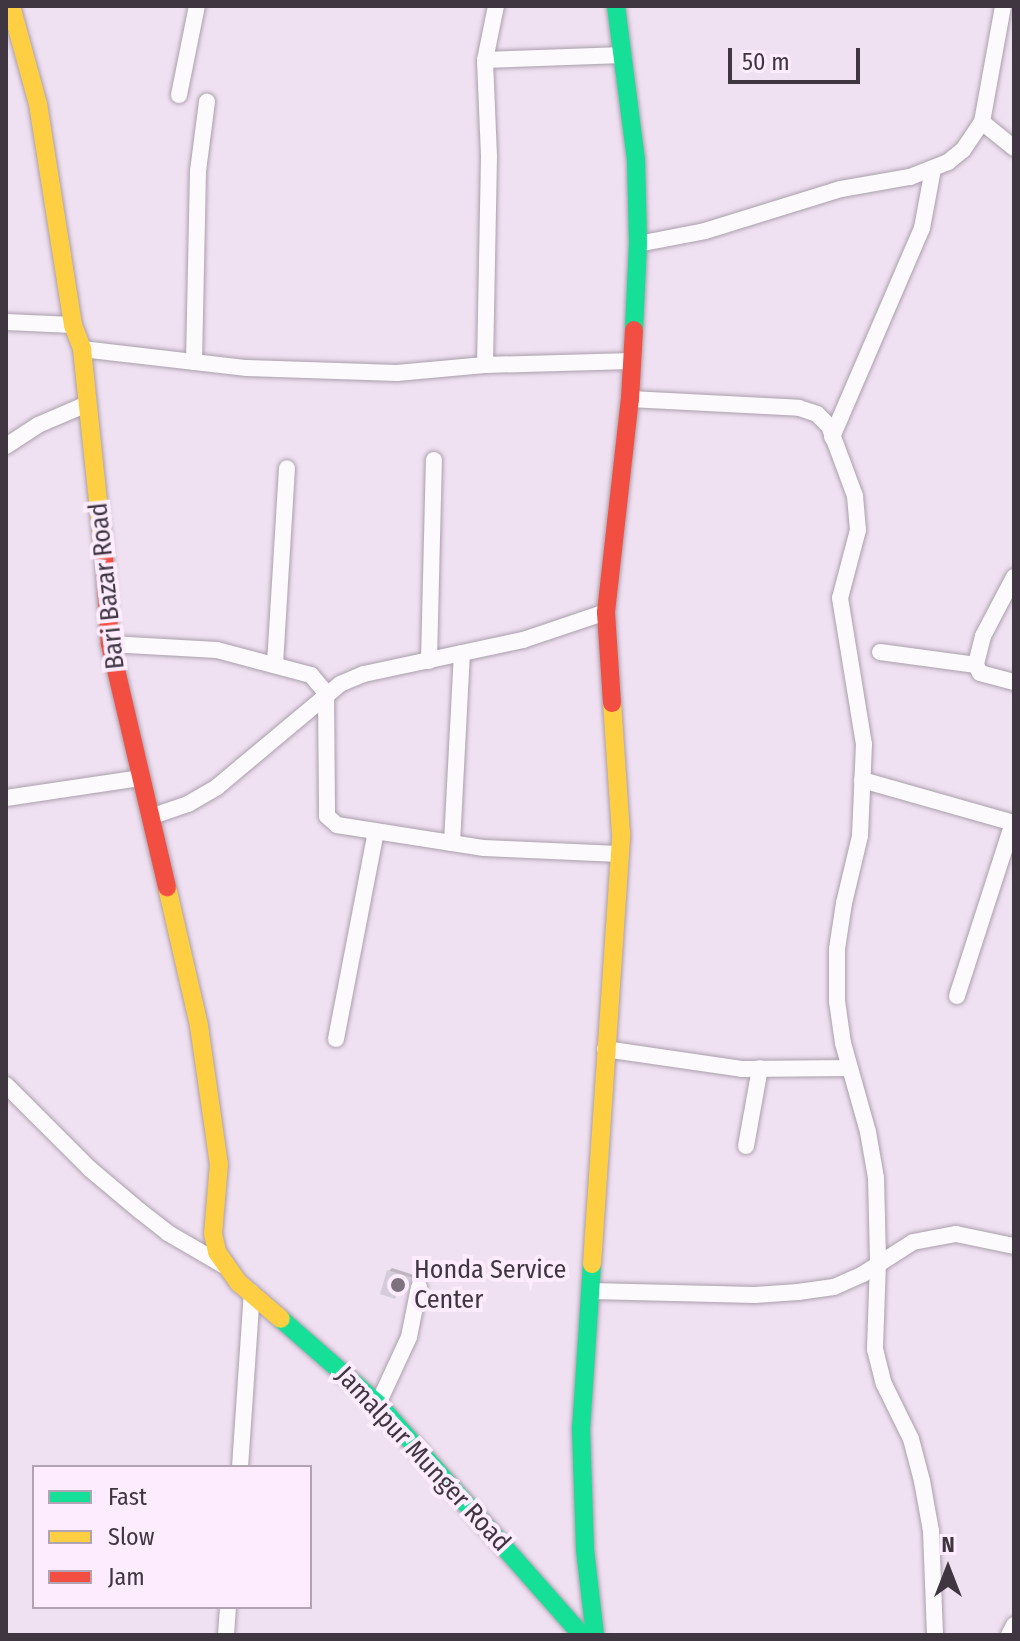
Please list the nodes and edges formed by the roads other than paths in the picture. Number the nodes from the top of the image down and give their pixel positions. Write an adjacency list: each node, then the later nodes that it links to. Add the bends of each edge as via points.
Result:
1 (11, 6): 15 (street, Bari Bazar Road, via 38,104)
2 (197, 6): 8 (street)
3 (496, 6): 7 (street)
4 (616, 6): 6 (street)
5 (1003, 6): 10 (street)
6 (622, 55): 7 (street); 13 (street, via 636,160)
7 (485, 60): 19 (street)
8 (179, 95)
9 (207, 102): 18 (street, via 198,171)
10 (982, 122): 11 (street); 12 (street, via 963,150)
11 (1014, 148)
12 (933, 169): 13 (street); 22 (street, via 922,228)
13 (638, 244): 17 (street)
14 (6, 322): 15 (street)
15 (73, 325): 16 (street, Bari Bazar Road)
16 (82, 349): 18 (street); 21 (street, Bari Bazar Road)
17 (632, 361): 19 (street); 20 (street)
18 (194, 362): 19 (street, via 397,373)
19 (485, 365)
20 (630, 399): 22 (street, via 799,408 825,418); 27 (street)
21 (87, 404): 23 (street); 28 (street, Bari Bazar Road)
22 (832, 437): 37 (street, via 857,512 856,540 840,598 862,716)
23 (6, 446)
24 (434, 460): 31 (street)
25 (287, 468): 32 (street)
26 (1014, 577): 33 (street, via 983,636)
27 (606, 612): 30 (street, via 523,640); 43 (street, via 620,779)
28 (110, 644): 32 (street, via 189,646); 36 (street, Bari Bazar Road)
29 (880, 652): 33 (street)
30 (462, 653): 31 (street); 42 (street)
31 (429, 661): 35 (street, via 364,674)
32 (275, 664): 35 (street, via 311,675)
33 (976, 665): 34 (street, via 980,673)
34 (1014, 682)
35 (326, 693): 39 (street, via 217,787); 41 (street, via 328,820)
36 (140, 778): 38 (street); 39 (street, Bari Bazar Road)
37 (862, 780): 40 (street); 48 (street, via 860,836 837,949 837,1001)
38 (6, 798)
39 (153, 816): 51 (street, Bari Bazar Road, via 194,999)
40 (1014, 823): 44 (street)
41 (376, 832): 42 (street); 45 (street)
42 (452, 843): 43 (street)
43 (619, 854): 46 (street)
44 (957, 996)
45 (336, 1039)
46 (605, 1049): 47 (street); 56 (street)
47 (760, 1068): 48 (street); 50 (street)
48 (849, 1068): 53 (street, via 876,1178)
49 (6, 1085): 54 (street, via 140,1211)
50 (746, 1146)
51 (219, 1164): 54 (street, Jamalpur Munger Road, via 213,1234)
52 (1014, 1246): 53 (street, via 956,1234 913,1242)
53 (878, 1262): 56 (street, via 834,1287 798,1292); 65 (street, via 875,1349 922,1481 931,1531)
54 (225, 1266): 57 (street, Jamalpur Munger Road)
55 (419, 1287): 58 (street, via 409,1337)
56 (591, 1291): 64 (street, via 581,1428)
57 (252, 1292): 58 (street, Jamalpur Munger Road); 59 (street)
58 (378, 1404): 63 (street, Jamalpur Munger Road)
59 (240, 1465)
60 (228, 1609): 62 (street)
61 (1014, 1625): 66 (street)
62 (226, 1635)
63 (582, 1635)
64 (595, 1635)
65 (935, 1635)
66 (1009, 1635)

